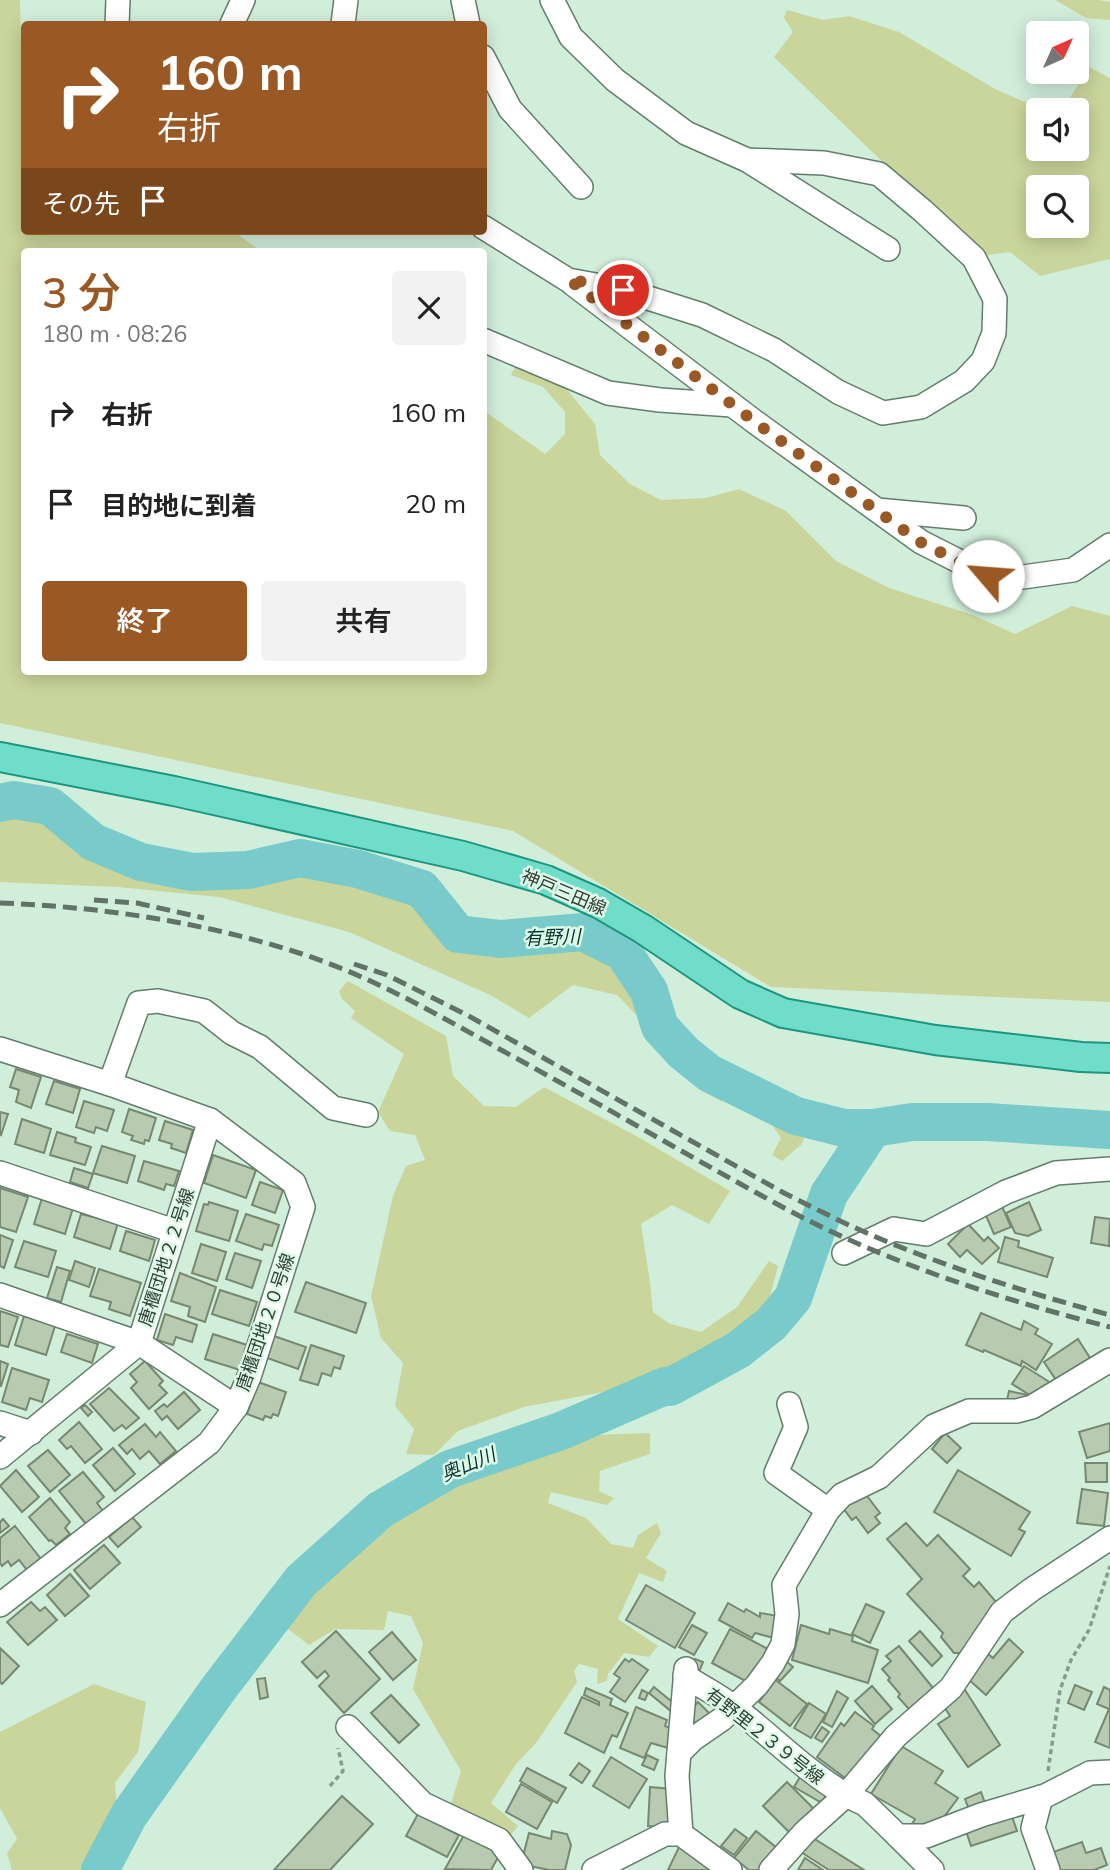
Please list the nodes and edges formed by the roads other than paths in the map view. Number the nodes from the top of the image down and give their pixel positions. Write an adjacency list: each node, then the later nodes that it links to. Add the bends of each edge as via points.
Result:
1 (118, 0): 6 (street)
2 (243, 0): 7 (street)
3 (346, 0): 8 (street)
4 (463, 0): 9 (street)
5 (552, 0): 11 (street, via 571,37 615,80 686,133)
6 (117, 21)
7 (233, 21)
8 (343, 21)
9 (467, 21)
10 (487, 65): 12 (street, via 510,109)
11 (747, 160): 14 (street); 15 (street, via 824,163 879,174 974,258 995,299 994,333 983,361 964,380 921,407 883,413 838,392 774,350 702,315 623,290)
12 (580, 187)
13 (487, 230): 15 (street)
14 (888, 249)
15 (568, 279): 17 (street)
16 (487, 342): 17 (street, via 608,393)
17 (732, 405): 18 (street)
18 (877, 510): 19 (street); 20 (street, via 920,542 988,576 1073,570)
19 (964, 518)
20 (1110, 545)
21 (0, 757): 23 (main road, 神戸三田線, via 397,841 546,880 609,909 740,994 783,1013 935,1040)
22 (0, 1049): 24 (street, 唐櫃団地２０号線)
23 (1110, 1058)
24 (110, 1084): 25 (street, via 139,1003 158,1001 204,1012 260,1047 333,1108); 26 (street, 唐櫃団地２０号線)
25 (366, 1115)
26 (210, 1120): 29 (street, 唐櫃団地２２号線); 35 (street, 唐櫃団地２０号線, via 294,1183 303,1208)
27 (1110, 1168): 30 (street, via 1056,1173 1006,1192 926,1234 894,1229)
28 (0, 1173): 29 (street)
29 (174, 1231): 32 (street, 唐櫃団地２２号線)
30 (844, 1253)
31 (0, 1295): 32 (street)
32 (139, 1343): 35 (street); 37 (street, 唐櫃団地２２号線)
33 (1110, 1360): 39 (street, via 1032,1407 969,1411 934,1426 879,1477 842,1495)
34 (789, 1404): 39 (street, via 796,1427 776,1473)
35 (236, 1407): 41 (street, 唐櫃団地２０号線, via 209,1443)
36 (0, 1423): 37 (street)
37 (30, 1433): 38 (street, 唐櫃団地２２号線)
38 (0, 1457)
39 (828, 1510): 42 (street, via 784,1585 783,1644 757,1685)
40 (1110, 1538): 46 (street, via 1003,1612 951,1688 896,1736)
41 (1, 1603)
42 (733, 1707): 44 (street); 44 (street, 有野里２３９号線, via 686,1672); 46 (street, 有野里２３９号線, via 787,1754)
43 (348, 1727): 50 (street, via 423,1804 499,1840)
44 (679, 1754): 48 (street)
45 (1110, 1772): 47 (street, via 1090,1773)
46 (846, 1795): 49 (street, 有野里２３９号線, via 865,1804); 53 (street)
47 (1041, 1797): 49 (street, via 926,1836); 55 (street, via 1033,1828)
48 (681, 1833): 51 (street, via 665,1834); 52 (street)
49 (898, 1836): 54 (street, 有野里２３９号線)
50 (521, 1870)
51 (594, 1870)
52 (730, 1870)
53 (771, 1870)
54 (932, 1870)
55 (1048, 1870)

